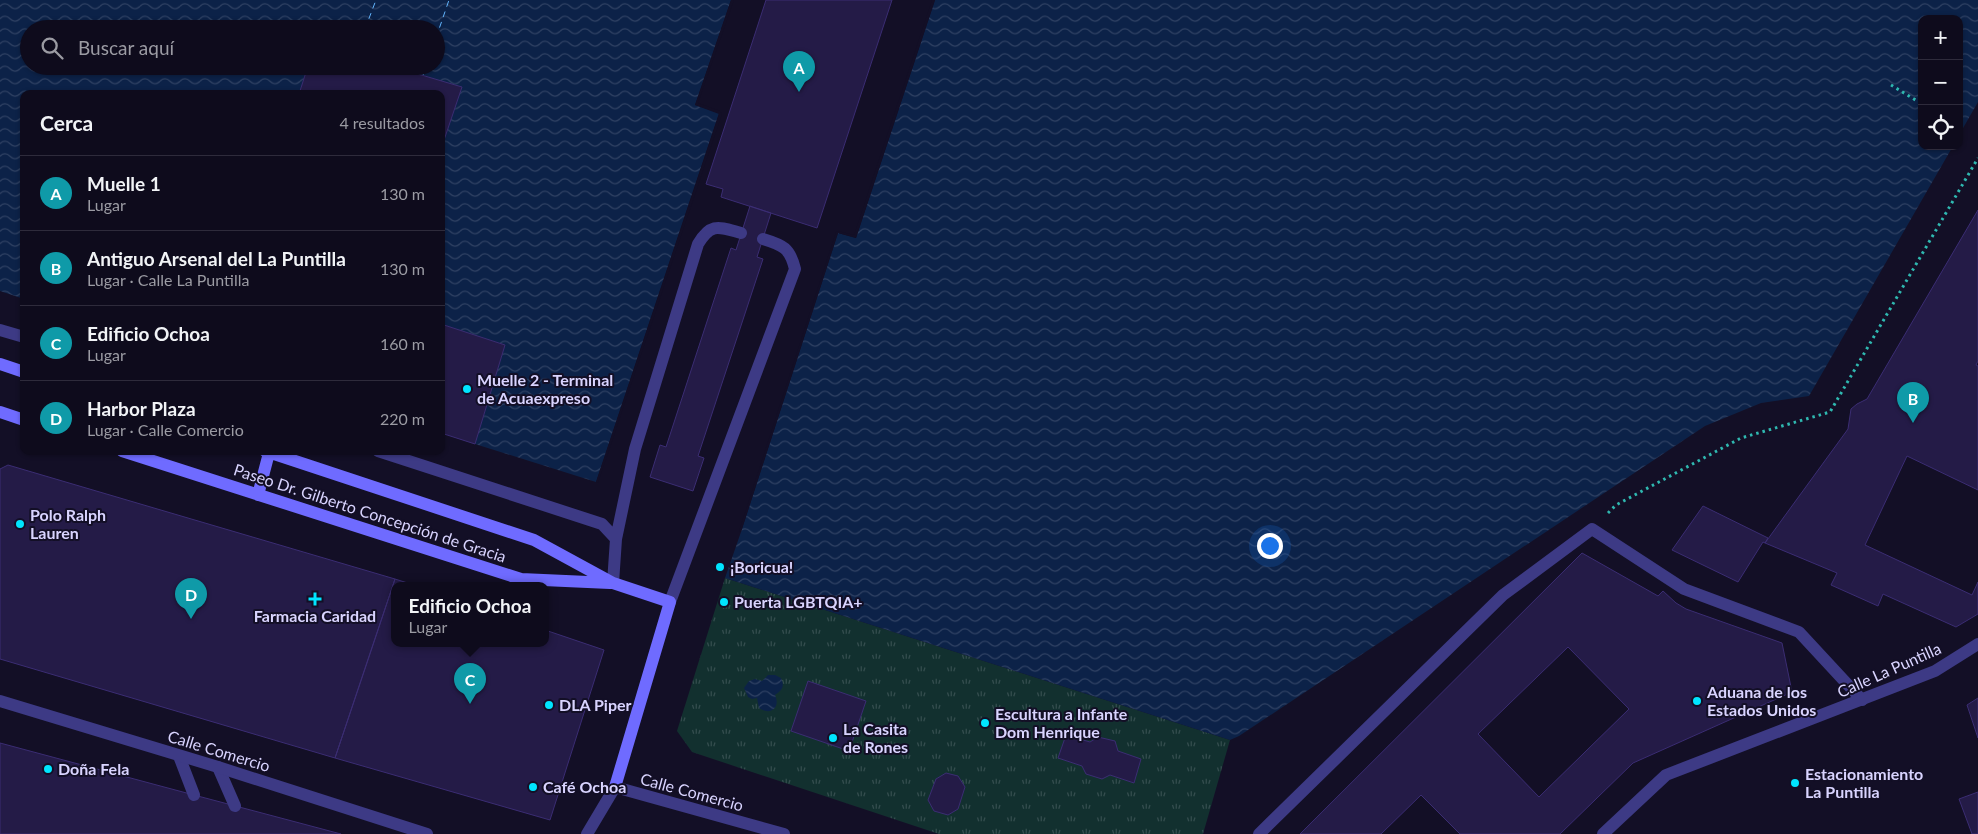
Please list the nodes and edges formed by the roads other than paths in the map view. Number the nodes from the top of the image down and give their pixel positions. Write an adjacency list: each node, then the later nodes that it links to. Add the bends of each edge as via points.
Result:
1 (741, 233): 14 (street, via 718,227 710,229 698,244 635,449)
2 (763, 239): 16 (street, via 787,249 795,269)
3 (0, 330): 4 (street)
4 (20, 336)
5 (0, 364): 6 (main road)
6 (20, 371)
7 (0, 412): 8 (main road)
8 (20, 419)
9 (135, 455): 13 (main road, Paseo Dr. Gilberto Concepción de Gracia)
10 (266, 455): 13 (main road)
11 (276, 455): 15 (main road, Paseo Dr. Gilberto Concepción de Gracia, via 534,540)
12 (390, 455): 14 (street, via 602,524)
13 (258, 494): 15 (main road, Paseo Dr. Gilberto Concepción de Gracia, via 521,578)
14 (616, 538): 15 (street)
15 (613, 583): 16 (main road, Paseo Dr. Gilberto Concepción de Gracia)
16 (670, 602): 22 (main road)
17 (1978, 644): 18 (street, Calle La Puntilla, via 1934,671)
18 (1862, 700): 28 (street, via 1799,632 1684,590 1592,529 1503,595); 29 (street, Calle La Puntilla, via 1666,775)
19 (0, 701): 20 (street, Calle Comercio)
20 (178, 756): 21 (street, Calle Comercio); 23 (street)
21 (218, 767): 24 (street); 25 (street, Calle Comercio)
22 (615, 787): 26 (street, Calle Comercio); 27 (street, Calle Comercio)
23 (194, 795)
24 (235, 806)
25 (427, 834)
26 (587, 834)
27 (784, 834)
28 (1259, 834)
29 (1603, 834)

